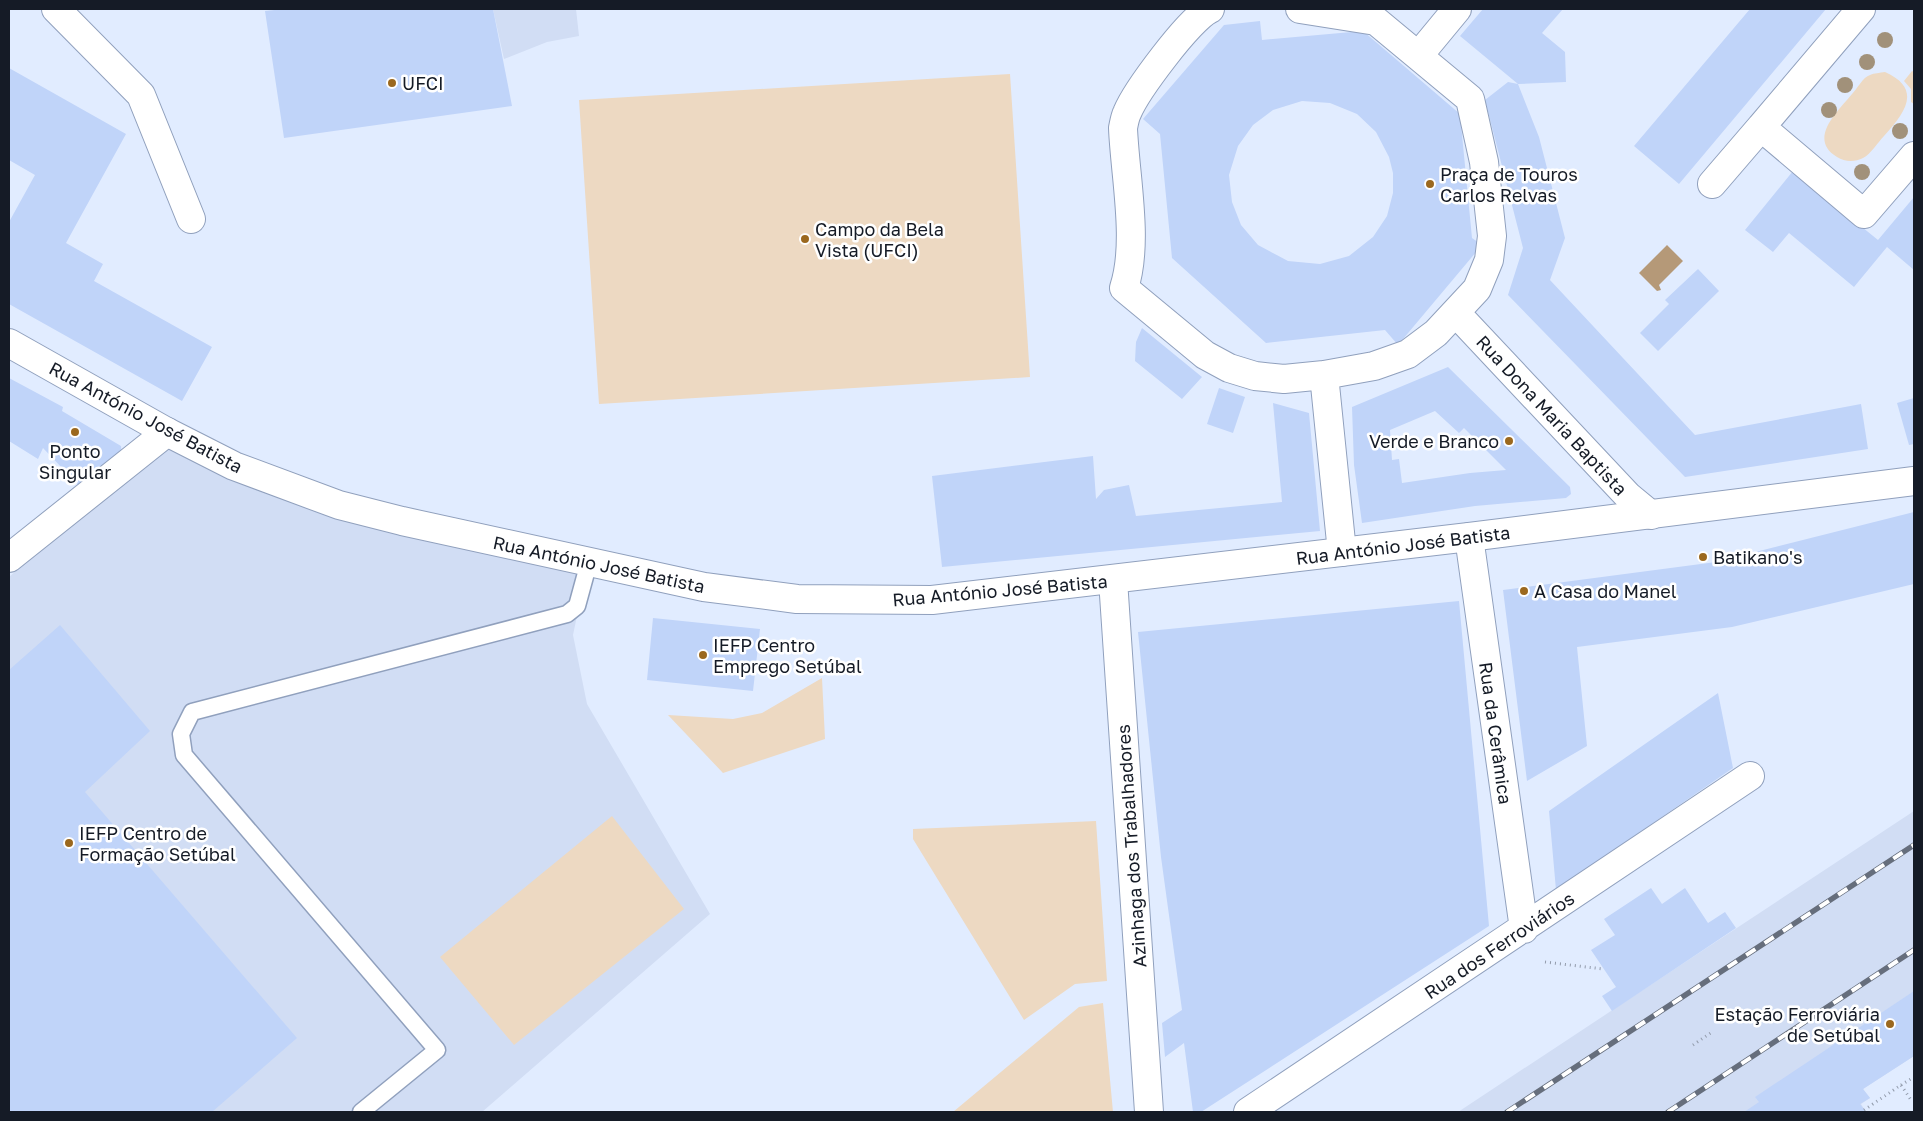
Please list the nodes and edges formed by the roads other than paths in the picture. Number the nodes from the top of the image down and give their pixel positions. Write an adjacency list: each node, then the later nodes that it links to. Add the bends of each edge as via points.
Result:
1 (56, 9): 11 (street, via 141,95)
2 (1210, 9): 6 (street)
3 (1300, 9): 7 (street, via 1376,21)
4 (1457, 9): 7 (street)
5 (1861, 9): 8 (street)
6 (1184, 18): 14 (street, via 1127,112 1122,128 1132,245 1124,288 1205,355 1229,368 1255,376 1284,379)
7 (1419, 55): 12 (street, via 1470,99 1484,162 1492,236 1489,260 1477,289)
8 (1760, 127): 9 (street, via 1864,214); 10 (street)
9 (1914, 156)
10 (1712, 184)
11 (191, 219)
12 (1456, 312): 14 (street, via 1436,333 1408,354 1374,366); 17 (street, Rua Dona Maria Baptista, via 1628,496)
13 (9, 343): 15 (street, Rua António José Batista)
14 (1324, 375): 19 (street)
15 (167, 432): 20 (street); 21 (street, Rua António José Batista, via 234,466 338,505)
16 (1914, 481): 17 (street, Rua António José Batista)
17 (1651, 515): 18 (street, Rua António José Batista)
18 (1469, 537): 19 (street, Rua António José Batista); 24 (street, Rua da Cerâmica)
19 (1342, 552): 22 (street, Rua António José Batista)
20 (9, 558)
21 (589, 562): 22 (street, Rua António José Batista, via 704,587 797,599 932,600); 25 (lane, via 577,606 567,614 192,712 181,734 184,755 437,1050)
22 (1113, 580): 26 (street, Azinhaga dos Trabalhadores)
23 (1750, 776): 24 (street, Rua dos Ferroviários)
24 (1524, 929): 27 (street, Rua dos Ferroviários)
25 (361, 1112)
26 (1149, 1112)
27 (1248, 1112)

